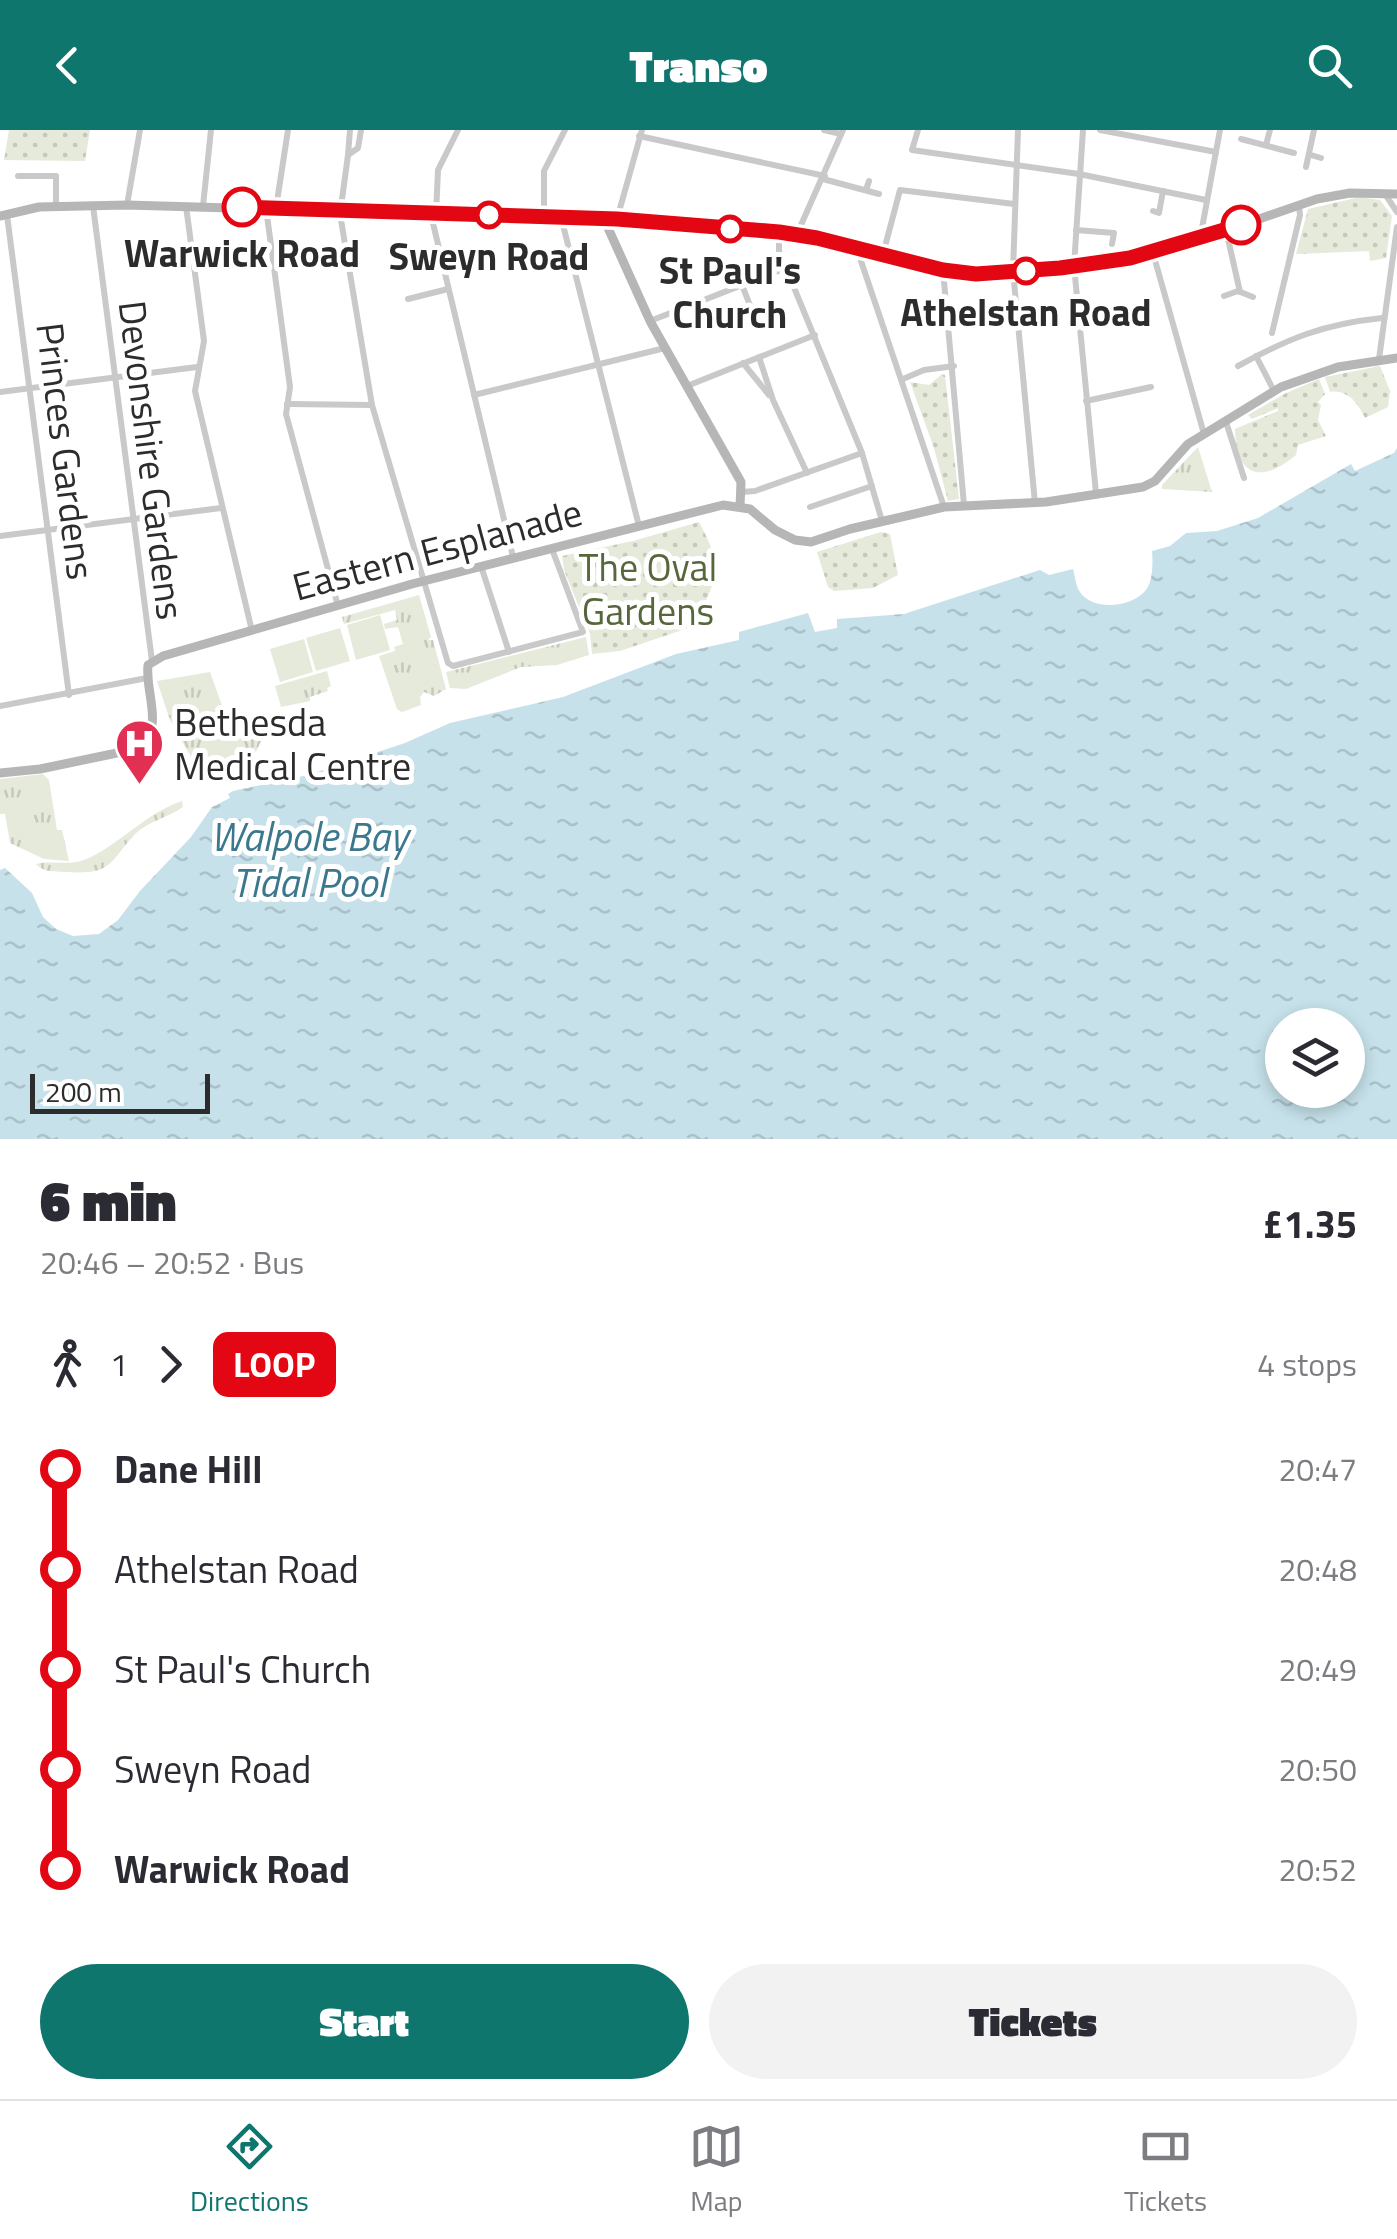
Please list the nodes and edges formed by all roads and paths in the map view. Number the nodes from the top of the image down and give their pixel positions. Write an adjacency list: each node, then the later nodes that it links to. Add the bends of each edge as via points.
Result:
1 (140, 130): 38 (street)
2 (211, 130): 42 (street)
3 (288, 130): 44 (street)
4 (350, 130): 22 (street)
5 (361, 130): 22 (street, via 358,148)
6 (458, 130): 49 (street, via 438,170)
7 (565, 130): 50 (street, via 544,171)
8 (824, 130): 16 (street)
9 (918, 130): 25 (street, via 912,150)
10 (1017, 130): 25 (street)
11 (1082, 130): 27 (street)
12 (1100, 130): 20 (street)
13 (1220, 130): 20 (street)
14 (1270, 130): 19 (street)
15 (1314, 130): 23 (street)
16 (842, 132): 29 (street)
17 (641, 133): 29 (street); 53 (street)
18 (1242, 139): 19 (street)
19 (1266, 145): 21 (street)
20 (1216, 152): 36 (street)
21 (1294, 154)
22 (348, 155): 45 (street)
23 (1310, 155): 24 (street); 26 (street)
24 (1321, 158)
25 (1016, 164): 27 (street); 37 (street)
26 (1306, 168)
27 (1079, 174): 32 (street); 55 (street)
28 (18, 176): 39 (street, via 56,176)
29 (824, 178): 31 (street); 58 (street)
30 (869, 180): 31 (street)
31 (866, 190): 33 (street)
32 (1163, 191): 36 (street); 46 (street, via 1159,212)
33 (879, 194)
34 (1385, 194): 35 (main road); 43 (main road, via 1350,193); 47 (street)
35 (1397, 194)
36 (1206, 200): 59 (street)
37 (1014, 204): 63 (street, via 900,190); 67 (street)
38 (128, 205): 40 (main road); 41 (main road)
39 (56, 206): 40 (main road); 48 (main road)
40 (93, 206): 89 (street, Devonshire Gardens)
41 (186, 206): 42 (main road); 88 (street, via 204,341)
42 (203, 206): 44 (main road)
43 (1299, 206): 56 (main road); 77 (street)
44 (271, 208): 45 (main road); 99 (street, via 290,387)
45 (342, 210): 49 (main road); 100 (street)
46 (1153, 212)
47 (1397, 212)
48 (3, 215): 93 (street, Princes Gardens)
49 (434, 215): 50 (main road); 69 (street)
50 (544, 216): 51 (main road)
51 (561, 217): 52 (main road); 85 (street)
52 (604, 219): 53 (main road); 76 (main road)
53 (617, 219): 57 (main road)
54 (1397, 227): 75 (street)
55 (1076, 230): 60 (street, via 1114,233); 64 (street)
56 (1226, 230): 59 (main road); 70 (street)
57 (779, 232): 58 (main road); 65 (street)
58 (797, 234): 61 (main road)
59 (1200, 239): 62 (main road)
60 (1112, 244)
61 (862, 248): 63 (main road); 90 (street)
62 (1153, 253): 64 (main road); 102 (street)
63 (883, 254): 66 (main road)
64 (1074, 266): 67 (main road); 98 (street)
65 (786, 268): 68 (street); 78 (street)
66 (943, 270): 67 (main road); 86 (street)
67 (1013, 271): 109 (street)
68 (742, 285): 74 (street, via 752,313); 76 (street)
69 (448, 289): 73 (street); 96 (street)
70 (1240, 292): 71 (street); 72 (street)
71 (1224, 296)
72 (1252, 298)
73 (408, 299)
74 (760, 310)
75 (1382, 318): 80 (street, via 1316,329); 83 (street)
76 (650, 321): 79 (main road)
77 (1272, 333)
78 (814, 335): 81 (street); 103 (street)
79 (665, 348): 85 (street); 91 (main road)
80 (1256, 356): 87 (street); 94 (street)
81 (759, 357): 84 (street); 97 (street)
82 (1397, 358): 83 (main road)
83 (1379, 359): 94 (main road)
84 (743, 363): 91 (street); 97 (street)
85 (599, 364): 96 (street); 117 (street)
86 (954, 366): 90 (street); 110 (street)
87 (1238, 366)
88 (197, 368): 89 (street); 113 (street, via 195,391)
89 (115, 378): 93 (street); 115 (street, Devonshire Gardens)
90 (904, 379): 112 (street)
91 (687, 386): 107 (main road)
92 (1150, 387): 98 (street)
93 (30, 388): 95 (street); 118 (street, Princes Gardens)
94 (1274, 391): 101 (main road)
95 (0, 392)
96 (474, 395): 121 (street)
97 (773, 400): 104 (street)
98 (1086, 401): 108 (street)
99 (286, 404): 100 (street); 124 (street)
100 (372, 405): 123 (street)
101 (1226, 422): 102 (main road); 105 (street)
102 (1204, 434): 108 (main road, via 1152,483)
103 (862, 453): 104 (street); 106 (street)
104 (806, 473): 107 (street)
105 (1244, 478)
106 (872, 486): 114 (street); 116 (street)
107 (742, 492): 111 (main road)
108 (1096, 493): 109 (main road)
109 (1035, 502): 110 (main road)
110 (964, 505): 112 (main road)
111 (740, 506): 116 (main road, via 795,540 818,541); 117 (main road, Eastern Esplanade)
112 (944, 507): 116 (main road)
113 (221, 508): 115 (street); 125 (street)
114 (810, 508)
115 (132, 520): 118 (street); 127 (street, Devonshire Gardens)
116 (882, 521)
117 (639, 526): 120 (main road, Eastern Esplanade)
118 (48, 530): 119 (street); 129 (street, Princes Gardens)
119 (0, 536)
120 (552, 548): 121 (main road, Eastern Esplanade); 126 (street, via 585,629)
121 (514, 557): 122 (main road, Eastern Esplanade)
122 (481, 566): 123 (main road, Eastern Esplanade); 126 (street)
123 (424, 581): 124 (main road, Eastern Esplanade); 126 (street, via 448,663)
124 (338, 606): 125 (main road, Eastern Esplanade)
125 (252, 631): 127 (main road, Eastern Esplanade)
126 (509, 652)
127 (152, 661): 128 (main road)
128 (147, 678): 129 (street); 131 (main road, via 153,722 141,748)
129 (70, 695): 130 (street)
130 (0, 706)
131 (0, 773)

